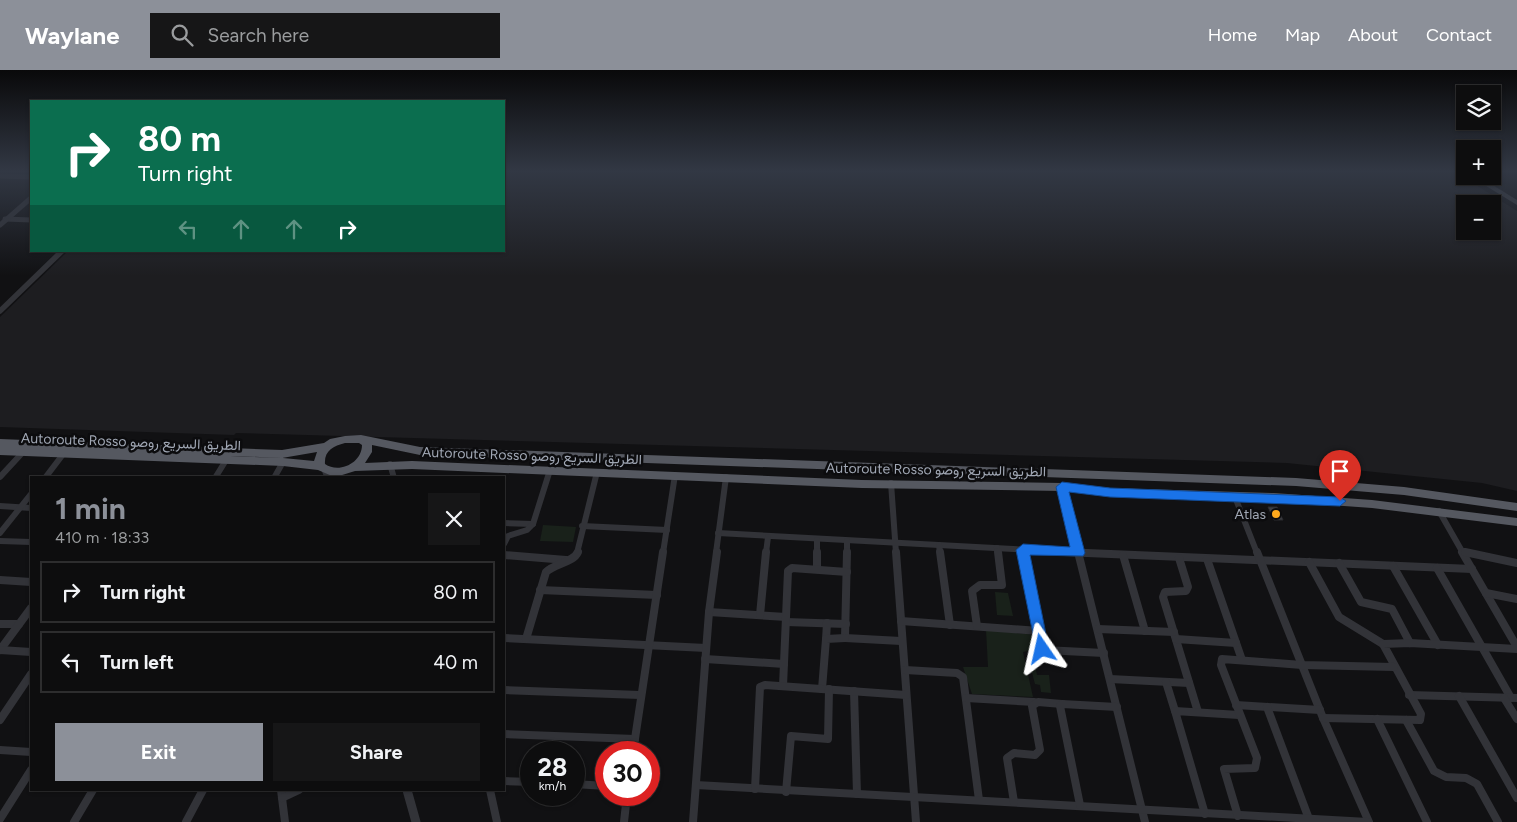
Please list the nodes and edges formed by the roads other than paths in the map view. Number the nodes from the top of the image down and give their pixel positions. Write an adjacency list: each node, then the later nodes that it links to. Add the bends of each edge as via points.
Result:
1 (22, 206): 3 (street)
2 (0, 219): 3 (street)
3 (7, 219): 4 (street); 5 (street)
4 (30, 220)
5 (0, 225)
6 (61, 252): 7 (street)
7 (0, 312)
8 (361, 439): 10 (highway, via 345,438); 19 (highway, via 367,444 367,452); 34 (highway, Autoroute Rosso الطريق السريع روصو, via 420,451 1296,482 1404,491)
9 (0, 443): 14 (highway, Autoroute Rosso الطريق السريع روصو)
10 (325, 447): 14 (highway, Autoroute Rosso الطريق السريع روصو, via 282,454); 18 (highway, via 319,457)
11 (0, 451): 12 (highway, Autoroute Rosso الطريق السريع روصو)
12 (24, 451): 13 (highway, Autoroute Rosso الطريق السريع روصو); 26 (street)
13 (64, 453): 14 (highway, Autoroute Rosso الطريق السريع روصو); 22 (street)
14 (229, 456): 15 (highway, Autoroute Rosso الطريق السريع روصو); 23 (street)
15 (283, 462): 18 (highway, Autoroute Rosso الطريق السريع روصو); 24 (street)
16 (390, 464): 17 (highway, Autoroute Rosso الطريق السريع روصو); 19 (highway, Autoroute Rosso الطريق السريع روصو); 25 (street)
17 (550, 470): 20 (highway, Autoroute Rosso الطريق السريع روصو); 38 (street)
18 (325, 471): 19 (highway)
19 (347, 472)
20 (597, 472): 21 (highway, Autoroute Rosso الطريق السريع روصو); 40 (street)
21 (676, 475): 27 (highway, Autoroute Rosso الطريق السريع روصو); 41 (street)
22 (47, 476)
23 (216, 476)
24 (275, 476)
25 (393, 476)
26 (0, 477)
27 (726, 477): 28 (highway, Autoroute Rosso الطريق السريع روصو); 43 (street)
28 (891, 483): 29 (highway, Autoroute Rosso الطريق السريع روصو); 50 (street)
29 (1062, 487): 31 (highway, Autoroute Rosso الطريق السريع روصو); 55 (street)
30 (30, 495): 33 (street)
31 (1235, 497): 36 (highway, Autoroute Rosso الطريق السريع روصو, via 1324,500); 60 (street)
32 (0, 506): 33 (street)
33 (21, 507): 35 (street); 42 (street)
34 (1517, 507)
35 (30, 508)
36 (1439, 511): 39 (highway, Autoroute Rosso الطريق السريع روصو); 54 (street)
37 (505, 523): 38 (street)
38 (533, 524): 49 (street, via 527,530 508,536)
39 (1517, 524)
40 (582, 526): 41 (street); 61 (street, via 577,556)
41 (667, 530): 74 (street)
42 (0, 533)
43 (718, 533): 44 (street); 77 (street)
44 (768, 538): 45 (street); 78 (street)
45 (817, 540): 47 (street); 67 (street)
46 (0, 541): 48 (street)
47 (847, 541): 50 (street); 69 (street)
48 (30, 542)
49 (505, 542)
50 (895, 542): 51 (street); 80 (street)
51 (939, 544): 52 (street); 85 (street)
52 (997, 548): 53 (street); 86 (street, via 1002,585 980,585 972,590)
53 (1023, 550): 55 (street); 88 (street)
54 (1462, 551): 64 (street); 68 (street)
55 (1078, 553): 57 (street); 87 (street)
56 (505, 555): 61 (street)
57 (1123, 555): 58 (street); 89 (street)
58 (1179, 558): 59 (street); 90 (street, via 1188,587 1186,591 1165,592 1163,597)
59 (1207, 559): 60 (street); 96 (street)
60 (1259, 560): 62 (street); 110 (street)
61 (570, 561): 72 (street, via 549,568)
62 (1309, 562): 63 (street); 98 (street, via 1339,617)
63 (1339, 563): 65 (street); 97 (street, via 1361,602 1392,609)
64 (1517, 563)
65 (1393, 566): 66 (street); 100 (street)
66 (1437, 568): 68 (street); 101 (street)
67 (817, 569): 69 (street); 79 (street, via 792,568 788,571)
68 (1472, 569): 73 (street)
69 (848, 572): 84 (street)
70 (0, 580): 71 (street)
71 (30, 582)
72 (540, 590): 74 (street); 94 (street)
73 (1486, 593): 75 (street); 103 (street)
74 (657, 595): 99 (street)
75 (1517, 599)
76 (30, 609): 83 (street)
77 (709, 612): 78 (street); 102 (street)
78 (760, 615): 79 (street)
79 (786, 620): 81 (street); 109 (street)
80 (901, 621): 85 (street); 95 (street)
81 (827, 623): 84 (street); 92 (street)
82 (0, 624): 83 (street)
83 (19, 624): 104 (street)
84 (846, 624): 93 (street)
85 (950, 625): 86 (street)
86 (977, 626): 88 (street)
87 (1098, 630): 89 (street); 106 (street)
88 (1039, 631): 106 (street, via 1044,650)
89 (1145, 631): 90 (street)
90 (1175, 635): 96 (street); 116 (street)
91 (505, 638): 94 (street)
92 (826, 638): 93 (street); 118 (street)
93 (845, 638): 95 (street)
94 (526, 639): 99 (street)
95 (901, 641): 112 (street)
96 (1236, 643): 108 (street)
97 (1410, 643): 98 (street); 100 (street)
98 (1383, 644): 111 (street)
99 (649, 645): 102 (street); 121 (street)
100 (1438, 645): 101 (street)
101 (1481, 647): 103 (street); 126 (street)
102 (706, 648): 107 (street)
103 (1517, 648)
104 (0, 650): 105 (street)
105 (30, 652)
106 (1104, 653): 114 (street)
107 (705, 659): 109 (street); 148 (street)
108 (1242, 660): 110 (street); 129 (street, via 1222,659 1221,664)
109 (784, 664): 117 (street)
110 (1302, 664): 111 (street); 134 (street)
111 (1394, 667): 123 (street)
112 (904, 670): 122 (street); 125 (street, via 961,674)
113 (30, 675): 138 (street)
114 (1110, 679): 115 (street); 130 (street)
115 (1166, 682): 116 (street); 132 (street)
116 (1189, 683): 133 (street)
117 (783, 686): 118 (street); 149 (street, via 760,687)
118 (825, 689): 120 (street); 155 (street, via 828,739 791,736)
119 (505, 690): 121 (street)
120 (854, 691): 122 (street); 157 (street)
121 (640, 695): 141 (street)
122 (906, 695): 158 (street)
123 (1410, 695): 124 (street); 139 (street, via 1421,718)
124 (1459, 696): 126 (street); 159 (street)
125 (966, 698): 127 (street); 160 (street)
126 (1511, 698): 137 (street)
127 (1034, 702): 128 (street); 161 (street, via 1040,750 1035,755 1014,754 1008,758)
128 (1062, 704): 130 (street); 162 (street)
129 (1236, 705): 131 (street); 135 (street)
130 (1117, 707): 164 (street)
131 (1267, 707): 134 (street); 168 (street)
132 (1175, 711): 133 (street); 165 (street)
133 (1198, 712): 135 (street)
134 (1322, 714): 136 (street); 178 (street)
135 (1240, 715): 166 (street, via 1257,764 1255,768 1224,769)
136 (1377, 719): 139 (street); 179 (street)
137 (1517, 719)
138 (0, 720)
139 (1406, 720): 180 (street, via 1434,771 1446,777 1466,778 1477,784)
140 (505, 734): 141 (street)
141 (635, 738): 142 (street)
142 (635, 741)
143 (0, 750): 144 (street)
144 (30, 752)
145 (30, 772): 167 (street)
146 (505, 781): 147 (street)
147 (520, 782)
148 (696, 785): 149 (street); 175 (street)
149 (755, 789): 155 (street)
150 (91, 791): 169 (street)
151 (202, 791): 170 (street)
152 (294, 791): 156 (street)
153 (407, 791): 172 (street)
154 (490, 791): 173 (street)
155 (786, 792): 157 (street)
156 (281, 794): 171 (street)
157 (857, 794): 158 (street)
158 (914, 797): 160 (street); 176 (street)
159 (1517, 798)
160 (979, 800): 161 (street)
161 (1014, 802): 162 (street)
162 (1080, 805): 164 (street)
163 (626, 806): 174 (street)
164 (1141, 809): 165 (street); 177 (street)
165 (1205, 814): 166 (street)
166 (1238, 816): 168 (street)
167 (0, 819)
168 (1309, 819): 178 (street)
169 (74, 822)
170 (186, 822)
171 (285, 822)
172 (416, 822)
173 (498, 822)
174 (624, 822)
175 (693, 822)
176 (916, 822)
177 (1145, 822)
178 (1369, 822)
179 (1427, 822)
180 (1498, 822)

